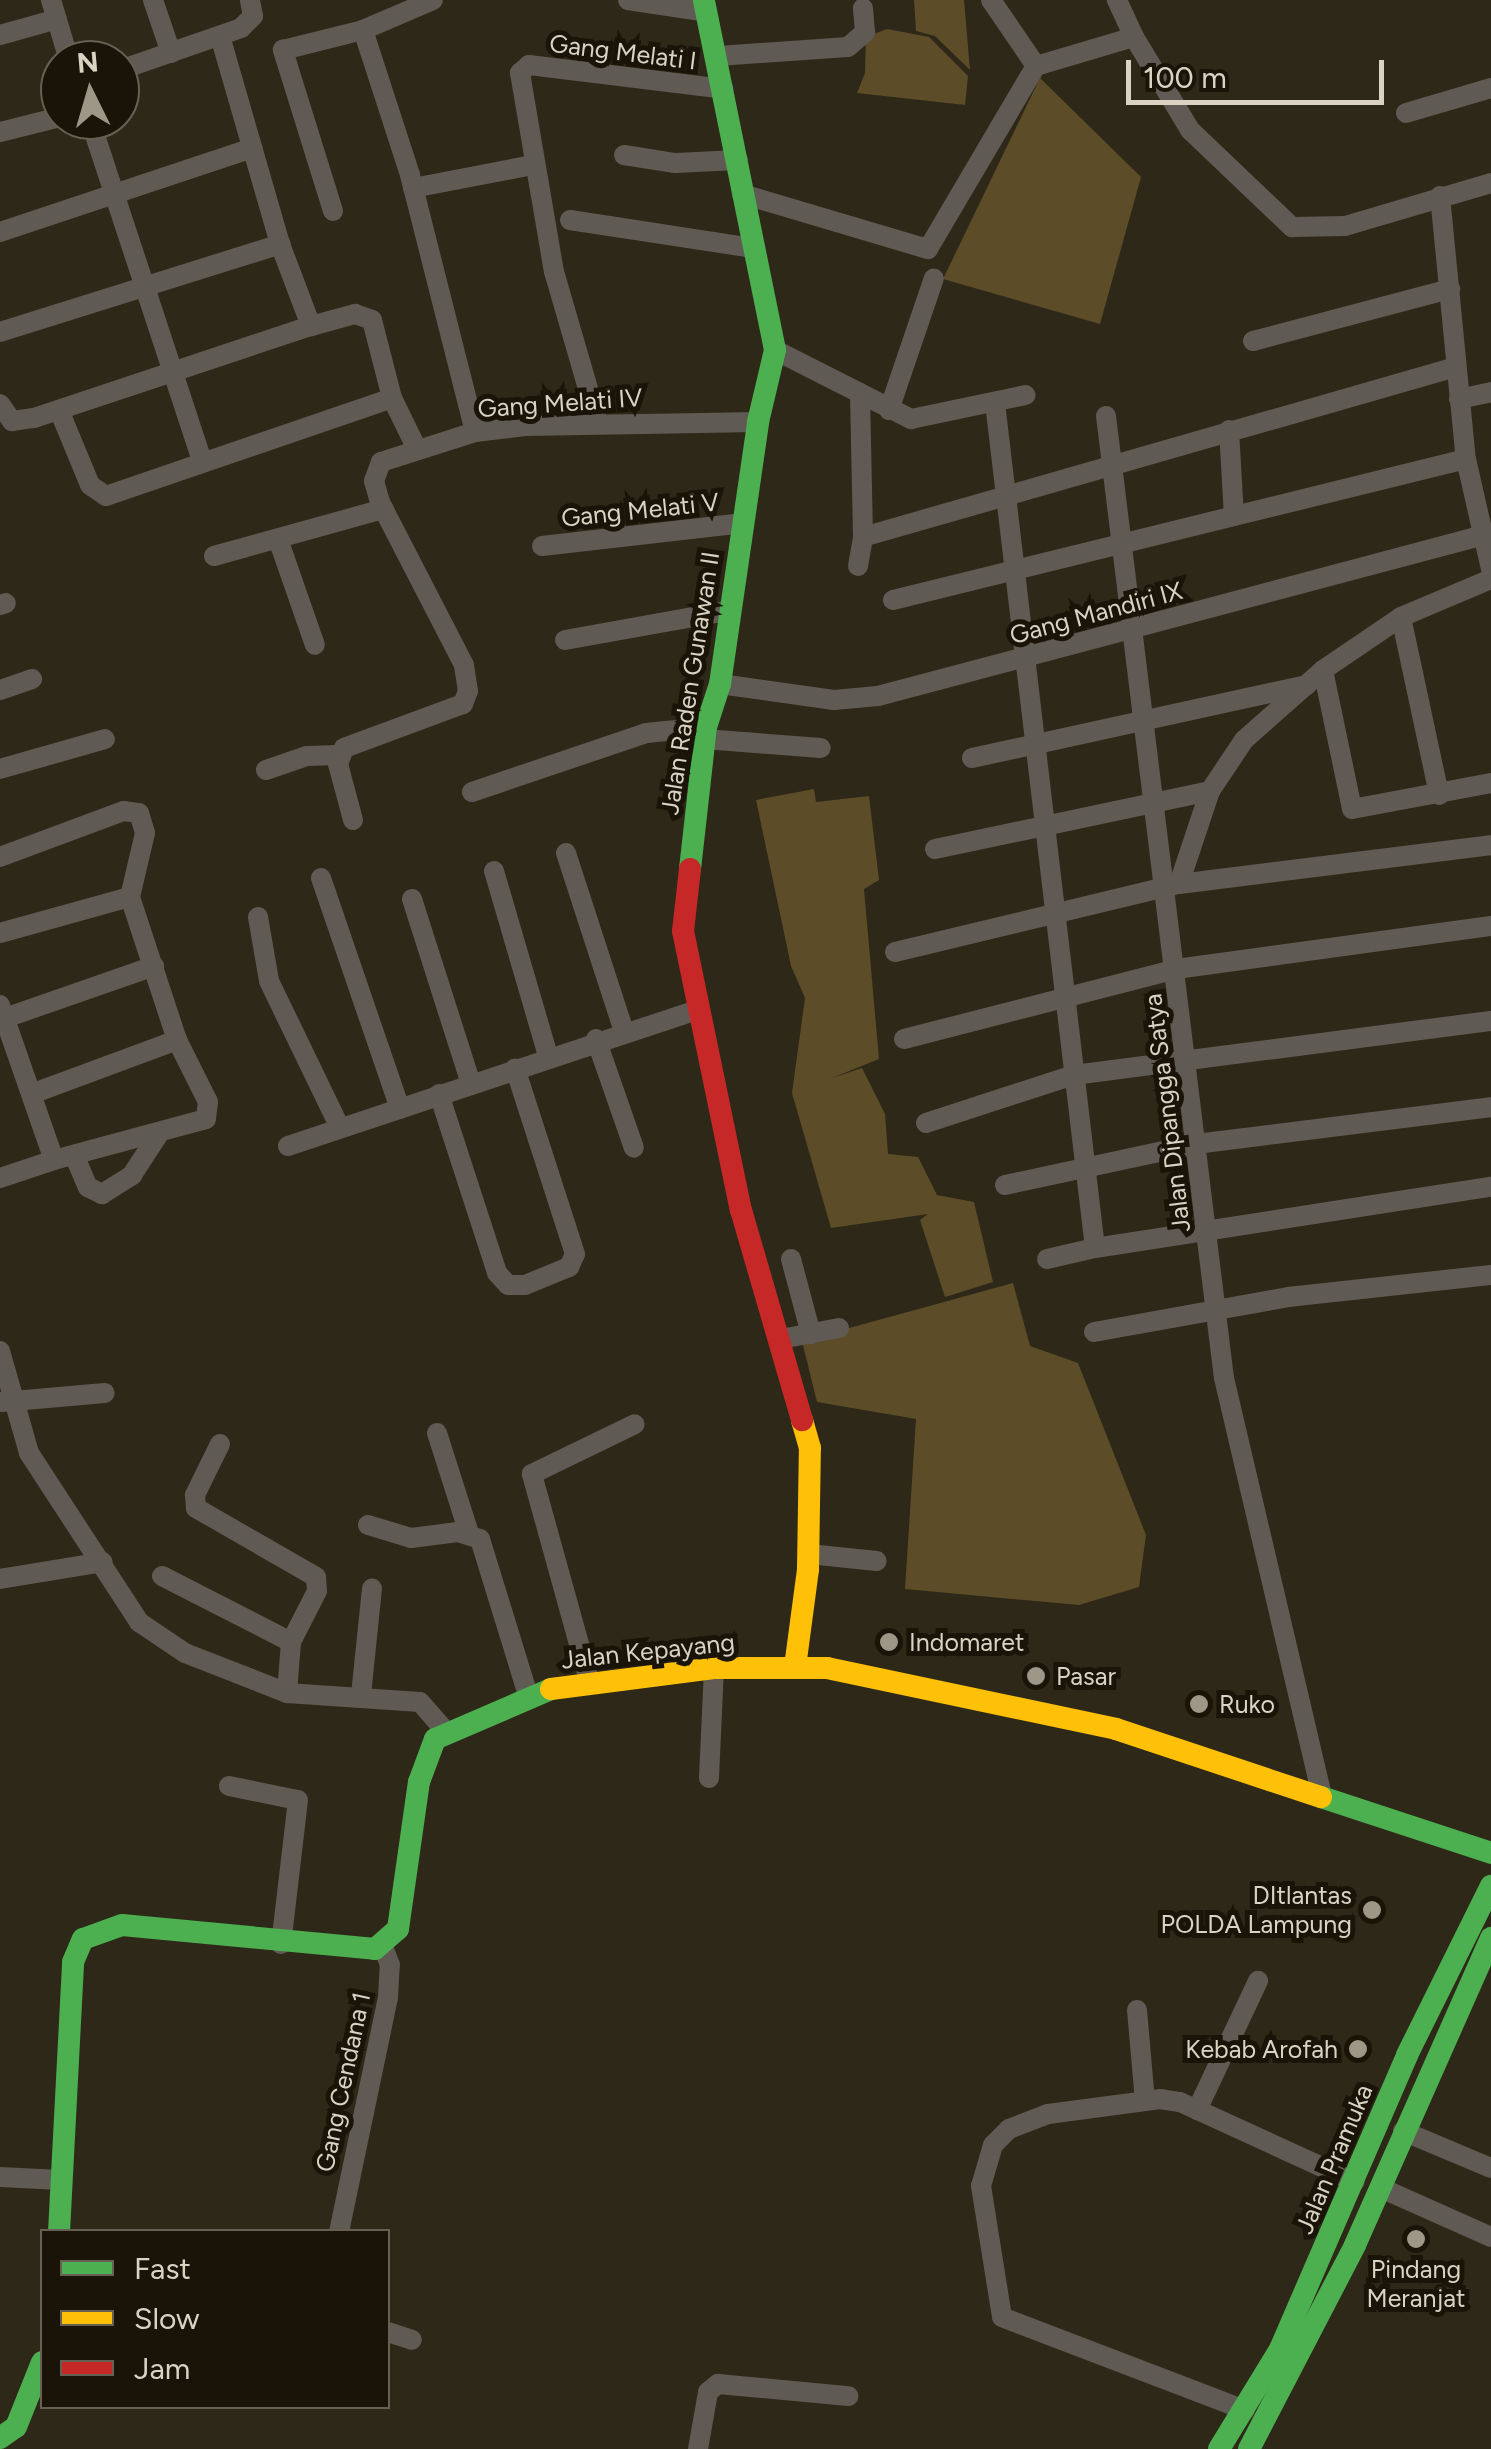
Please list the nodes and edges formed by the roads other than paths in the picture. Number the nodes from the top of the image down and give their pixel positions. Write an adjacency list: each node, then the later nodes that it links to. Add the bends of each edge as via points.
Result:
1 (153, 0): 15 (street)
2 (250, 0): 12 (street, via 251,22)
3 (433, 0): 10 (street)
4 (628, 0): 7 (street)
5 (991, 0): 18 (street)
6 (1117, 0): 13 (street)
7 (705, 6): 16 (street, Jalan Raden Gunawan II)
8 (863, 8): 16 (street, via 865,32 848,47)
9 (54, 10): 11 (street); 14 (street)
10 (364, 30): 30 (street); 34 (street, via 292,44 281,54)
11 (0, 35)
12 (220, 36): 15 (street); 25 (street)
13 (1134, 37): 18 (street); 33 (street, via 1190,130 1292,227 1345,226)
14 (63, 40)
15 (171, 53): 17 (street)
16 (718, 56): 20 (street, Jalan Raden Gunawan II)
17 (140, 63)
18 (1036, 66): 32 (street, via 928,249)
19 (1491, 88): 21 (street)
20 (724, 89): 27 (street, Jalan Raden Gunawan II); 28 (street, Gang Melati I, via 529,65 520,73)
21 (1406, 113)
22 (40, 121): 23 (street)
23 (0, 132)
24 (97, 140): 31 (street)
25 (252, 148): 31 (street); 37 (street)
26 (624, 155): 27 (street)
27 (738, 160): 32 (street, Jalan Raden Gunawan II)
28 (532, 165): 30 (street); 59 (street)
29 (1491, 183): 33 (street)
30 (413, 188): 61 (street)
31 (115, 194): 36 (street); 40 (street)
32 (742, 194): 38 (street, Jalan Raden Gunawan II)
33 (1440, 196): 41 (street)
34 (333, 211)
35 (570, 220): 38 (street)
36 (0, 232)
37 (280, 244): 40 (street); 42 (street)
38 (752, 248): 45 (street, Jalan Raden Gunawan II)
39 (934, 278): 56 (street)
40 (143, 287): 43 (street); 47 (street)
41 (1450, 289): 44 (street); 46 (street)
42 (311, 326): 47 (street); 51 (street, via 354,314 372,320)
43 (0, 332)
44 (1253, 341)
45 (775, 350): 49 (street); 58 (street, Jalan Raden Gunawan II)
46 (1456, 367): 52 (street); 60 (street)
47 (169, 370): 55 (street); 64 (street)
48 (1491, 392): 52 (street)
49 (860, 393): 56 (street); 72 (street)
50 (1026, 395): 53 (street)
51 (392, 398): 62 (street); 64 (street)
52 (1459, 399): 63 (street)
53 (995, 403): 56 (street, via 912,419); 67 (street)
54 (0, 404): 55 (street, via 12,421)
55 (60, 410): 64 (street, via 97,493 135,490)
56 (889, 410)
57 (1106, 416): 65 (street, Jalan Dipangga Satya)
58 (758, 422): 59 (street, Gang Melati IV); 70 (street, Jalan Raden Gunawan II)
59 (598, 423): 61 (street, Gang Melati IV)
60 (1229, 430): 65 (street); 69 (street)
61 (475, 432): 62 (street, Gang Melati IV)
62 (416, 447): 68 (street, Gang Melati IV, via 374,470)
63 (1466, 460): 66 (street); 69 (street)
64 (202, 461)
65 (1113, 463): 67 (street); 75 (street, Jalan Dipangga Satya)
66 (1483, 481): 71 (street)
67 (1004, 495): 72 (street); 79 (street)
68 (384, 509): 73 (street); 97 (street, via 464,665 467,698)
69 (1234, 516): 75 (street)
70 (744, 523): 74 (street, Gang Melati V); 82 (street, Jalan Raden Gunawan II)
71 (1480, 536): 78 (street); 84 (street, Gang Mandiri IX)
72 (864, 537): 77 (street)
73 (278, 539): 76 (street); 86 (street)
74 (542, 546)
75 (1120, 547): 79 (street); 84 (street, Jalan Dipangga Satya)
76 (214, 556)
77 (858, 566)
78 (1491, 569)
79 (1011, 572): 81 (street); 87 (street)
80 (1491, 579): 83 (street)
81 (892, 600)
82 (731, 610): 85 (street); 90 (street, Jalan Raden Gunawan II)
83 (1401, 617): 88 (street); 104 (street)
84 (1130, 628): 87 (street, Gang Mandiri IX); 92 (street, Jalan Dipangga Satya)
85 (565, 640)
86 (315, 645)
87 (1024, 658): 90 (street, Gang Mandiri IX, via 855,700); 95 (street)
88 (1316, 678): 92 (street); 102 (street, via 1244,740); 104 (street, via 1352,809)
89 (32, 680): 91 (street)
90 (720, 684): 93 (street, Jalan Raden Gunawan II)
91 (0, 690)
92 (1140, 717): 95 (street); 105 (street, Jalan Dipangga Satya)
93 (705, 733): 96 (street); 103 (street, via 646,734); 125 (street, Jalan Raden Gunawan II, via 683,931)
94 (105, 739): 99 (street)
95 (1037, 744): 98 (street); 107 (street)
96 (821, 748)
97 (338, 755): 100 (street, via 306,756); 106 (street)
98 (972, 758)
99 (0, 769)
100 (266, 770)
101 (1491, 784): 104 (street)
102 (1210, 791): 105 (street); 114 (street)
103 (472, 792)
104 (1439, 795)
105 (1150, 800): 107 (street); 114 (street, Jalan Dipangga Satya)
106 (353, 820)
107 (1046, 825): 109 (street); 117 (street)
108 (1491, 845): 114 (street)
109 (935, 849)
110 (566, 853): 128 (street)
111 (0, 857): 115 (street, via 132,810 145,833)
112 (494, 871): 132 (street)
113 (321, 878): 140 (street)
114 (1172, 885): 117 (street); 123 (street, Jalan Dipangga Satya)
115 (130, 897): 120 (street); 122 (street)
116 (412, 899): 136 (street)
117 (1056, 911): 121 (street); 124 (street)
118 (258, 917): 142 (street, via 269,981)
119 (1491, 926): 123 (street)
120 (0, 934)
121 (894, 952)
122 (154, 966): 126 (street); 130 (street)
123 (1176, 969): 124 (street); 133 (street, Jalan Dipangga Satya)
124 (1066, 997): 131 (street); 135 (street)
125 (696, 1010): 128 (street); 161 (street, Jalan Raden Gunawan II, via 741,1210)
126 (3, 1012): 137 (street)
127 (1491, 1020): 133 (street)
128 (624, 1032): 129 (street)
129 (596, 1039): 132 (street); 146 (street)
130 (176, 1040): 137 (street); 143 (street, via 206,1092 210,1114)
131 (904, 1040)
132 (548, 1056): 134 (street)
133 (1186, 1058): 135 (street); 144 (street, Jalan Dipangga Satya)
134 (516, 1068): 136 (street); 138 (street, via 575,1254 569,1266 525,1285 508,1284 497,1272)
135 (1074, 1075): 141 (street); 148 (street)
136 (470, 1084): 138 (street)
137 (34, 1093): 147 (street)
138 (439, 1094): 140 (street)
139 (1491, 1107): 144 (street)
140 (400, 1109): 142 (street)
141 (926, 1123)
142 (340, 1128): 145 (street)
143 (160, 1132): 147 (street); 147 (street, via 132,1176 102,1194)
144 (1196, 1144): 148 (street); 152 (street, Jalan Dipangga Satya)
145 (288, 1146)
146 (634, 1148)
147 (64, 1159): 149 (street)
148 (1084, 1166): 150 (street); 153 (street)
149 (0, 1178)
150 (1004, 1185)
151 (1491, 1187): 152 (street)
152 (1206, 1228): 153 (street); 157 (street, Jalan Dipangga Satya)
153 (1094, 1248): 154 (street)
154 (1047, 1258)
155 (791, 1260): 160 (street)
156 (1491, 1275): 157 (street)
157 (1218, 1309): 159 (street); 186 (street, Jalan Dipangga Satya, via 1224,1378)
158 (839, 1328): 160 (street)
159 (1094, 1332)
160 (810, 1334): 161 (street)
161 (781, 1339): 170 (street, Jalan Raden Gunawan II, via 810,1448)
162 (0, 1351): 164 (street)
163 (105, 1393): 164 (street)
164 (6, 1401): 172 (street, via 46,1484)
165 (635, 1424): 179 (street, via 532,1474)
166 (437, 1434): 169 (street)
167 (220, 1444): 176 (street, via 195,1495 196,1508 316,1577 317,1591)
168 (368, 1525): 169 (street, via 402,1536)
169 (469, 1533): 182 (street, via 480,1539)
170 (809, 1554): 171 (street); 177 (street, Jalan Raden Gunawan II)
171 (876, 1561)
172 (103, 1562): 174 (street); 180 (street, via 139,1622 185,1653)
173 (162, 1576): 176 (street)
174 (0, 1579)
175 (372, 1590): 181 (street)
176 (291, 1642): 180 (street)
177 (794, 1667): 178 (street, Jalan Kepayang); 186 (street, Jalan Kepayang, via 912,1682 1043,1710)
178 (714, 1668): 179 (street, Jalan Kepayang); 184 (street)
179 (589, 1680): 182 (street, Jalan Kepayang)
180 (287, 1693): 181 (street)
181 (362, 1695): 183 (street, via 420,1702)
182 (528, 1695): 183 (street, Jalan Kepayang)
183 (444, 1730): 191 (street, via 425,1756 398,1929)
184 (709, 1778)
185 (228, 1786): 190 (street, via 298,1800)
186 (1322, 1795): 187 (street, Jalan Kepayang)
187 (1491, 1853)
188 (1491, 1886): 200 (street, Jalan Pramuka)
189 (1491, 1938): 196 (street, Jalan Pramuka)
190 (282, 1944): 191 (street, via 363,1950); 199 (street, via 122,1924 82,1939 73,1962)
191 (382, 1944): 203 (street, Gang Cendana 1, via 390,1965 388,1998)
192 (1258, 1980): 195 (street)
193 (1137, 2010): 194 (street)
194 (1146, 2101): 195 (street); 210 (street, via 1048,2114 1009,2129 993,2145 981,2186 998,2309 1010,2324)
195 (1197, 2110): 200 (street)
196 (1403, 2131): 197 (street); 201 (street, Jalan Pramuka)
197 (1491, 2168)
198 (0, 2177): 199 (street)
199 (61, 2180): 202 (street)
200 (1355, 2182): 205 (street, Jalan Pramuka)
201 (1380, 2188): 204 (street); 205 (street, Jalan Pramuka)
202 (59, 2229)
203 (340, 2229)
204 (1491, 2237)
205 (1344, 2240): 210 (street, Jalan Pramuka); 214 (street, Jalan Pramuka)
206 (390, 2333): 207 (street)
207 (412, 2340)
208 (40, 2366): 211 (street)
209 (848, 2396): 212 (street, via 718,2384 708,2392)
210 (1246, 2410): 213 (street, Jalan Pramuka)
211 (5, 2441)
212 (698, 2449)
213 (1219, 2449)
214 (1249, 2449)

